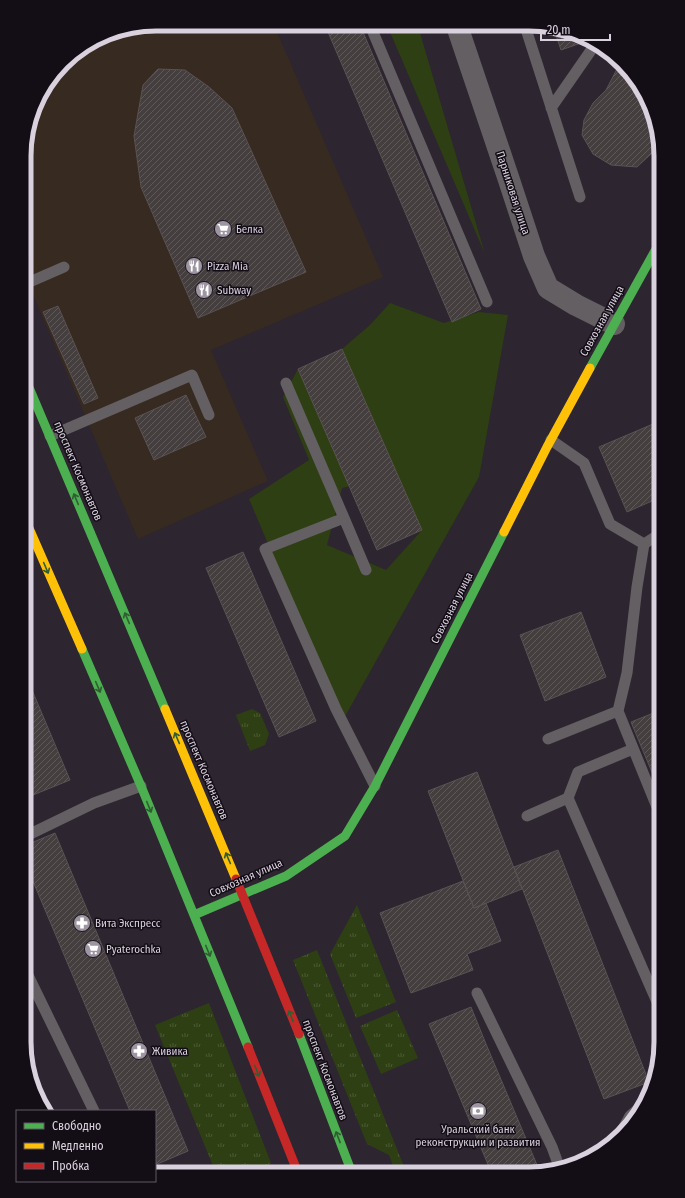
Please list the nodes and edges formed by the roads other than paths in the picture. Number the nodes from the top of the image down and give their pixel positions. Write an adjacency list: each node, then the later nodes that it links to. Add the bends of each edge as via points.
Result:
1 (373, 31): 10 (lane)
2 (458, 31): 11 (street, Парниковая улица, via 534,256 548,288)
3 (527, 31): 5 (lane)
4 (592, 48): 5 (lane)
5 (551, 108): 6 (lane)
6 (580, 197)
7 (654, 253): 11 (main road, Совхозная улица)
8 (64, 267): 9 (lane)
9 (31, 281)
10 (486, 302)
11 (614, 324): 16 (main road, Совхозная улица)
12 (286, 383): 17 (lane)
13 (31, 392): 15 (main road, проспект Космонавтов)
14 (209, 415): 15 (lane, via 192,375)
15 (50, 436): 31 (main road, проспект Космонавтов, one-way to 15)
16 (551, 440): 20 (lane, via 584,463 610,524); 26 (main road, Совхозная улица)
17 (344, 518): 21 (lane); 26 (lane, via 265,549 336,709)
18 (31, 533): 25 (main road, one-way to 25)
19 (654, 538): 20 (lane)
20 (644, 544): 22 (lane, via 636,587 627,673)
21 (366, 570)
22 (618, 711): 23 (lane); 24 (lane)
23 (548, 739)
24 (633, 749): 27 (lane, via 578,772); 28 (lane)
25 (140, 786): 30 (lane, via 94,803); 32 (main road, one-way to 32)
26 (375, 786): 31 (main road, Совхозная улица, via 345,836 286,876)
27 (568, 798): 29 (lane); 35 (lane)
28 (654, 800)
29 (527, 816)
30 (31, 834)
31 (242, 894): 32 (main road, Совхозная улица); 39 (main road, проспект Космонавтов, one-way to 31)
32 (194, 914): 38 (main road, one-way to 38)
33 (31, 981): 36 (lane)
34 (477, 993): 37 (lane)
35 (654, 995)
36 (94, 1110)
37 (558, 1164)
38 (296, 1167)
39 (349, 1167)

